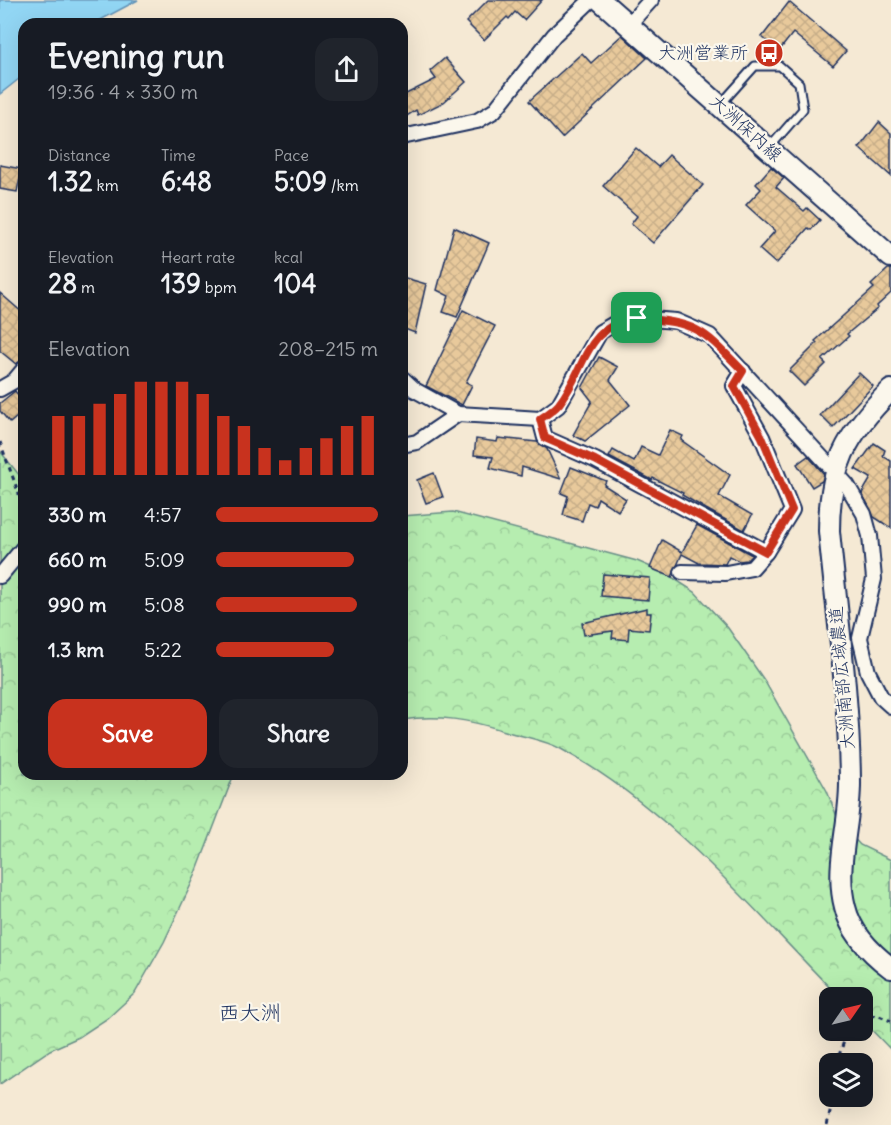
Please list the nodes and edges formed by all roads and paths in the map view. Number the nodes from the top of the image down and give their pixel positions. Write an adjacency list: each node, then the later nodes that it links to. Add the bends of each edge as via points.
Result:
1 (591, 0): 6 (street, via 554,35 494,111 477,121)
2 (600, 0): 4 (street, 大洲保内線)
3 (651, 0): 4 (street)
4 (629, 24): 5 (street, 大洲保内線)
5 (721, 104): 7 (street, 大洲保内線); 7 (lane, via 755,66 780,66 799,83 802,110)
6 (408, 136)
7 (769, 149): 8 (street, 大洲保内線)
8 (891, 257)
9 (743, 371): 15 (street, via 710,336 692,326 637,318 619,321 600,332 558,406); 18 (street); 20 (street, via 734,386 762,437 792,510)
10 (18, 376): 12 (street)
11 (408, 384): 14 (street)
12 (0, 389)
13 (891, 390): 18 (street, 大洲南部広域農道, via 856,429)
14 (458, 414): 15 (street); 17 (street, via 417,442)
15 (540, 419): 20 (street, via 545,438 595,460)
16 (0, 442): 19 (path)
17 (408, 444)
18 (834, 473): 24 (street, via 864,514 870,537 874,579 860,638 868,672 881,697); 25 (street, 大洲南部広域農道, via 829,531 849,742 850,792 841,874 845,908 855,931 874,955)
19 (18, 492)
20 (766, 552): 22 (street, via 752,568 726,573)
21 (18, 554): 23 (street)
22 (682, 572)
23 (0, 576)
24 (891, 706)
25 (891, 968)
26 (873, 1016): 27 (path)
27 (891, 1021)
28 (831, 1107): 29 (path)
29 (827, 1125)

